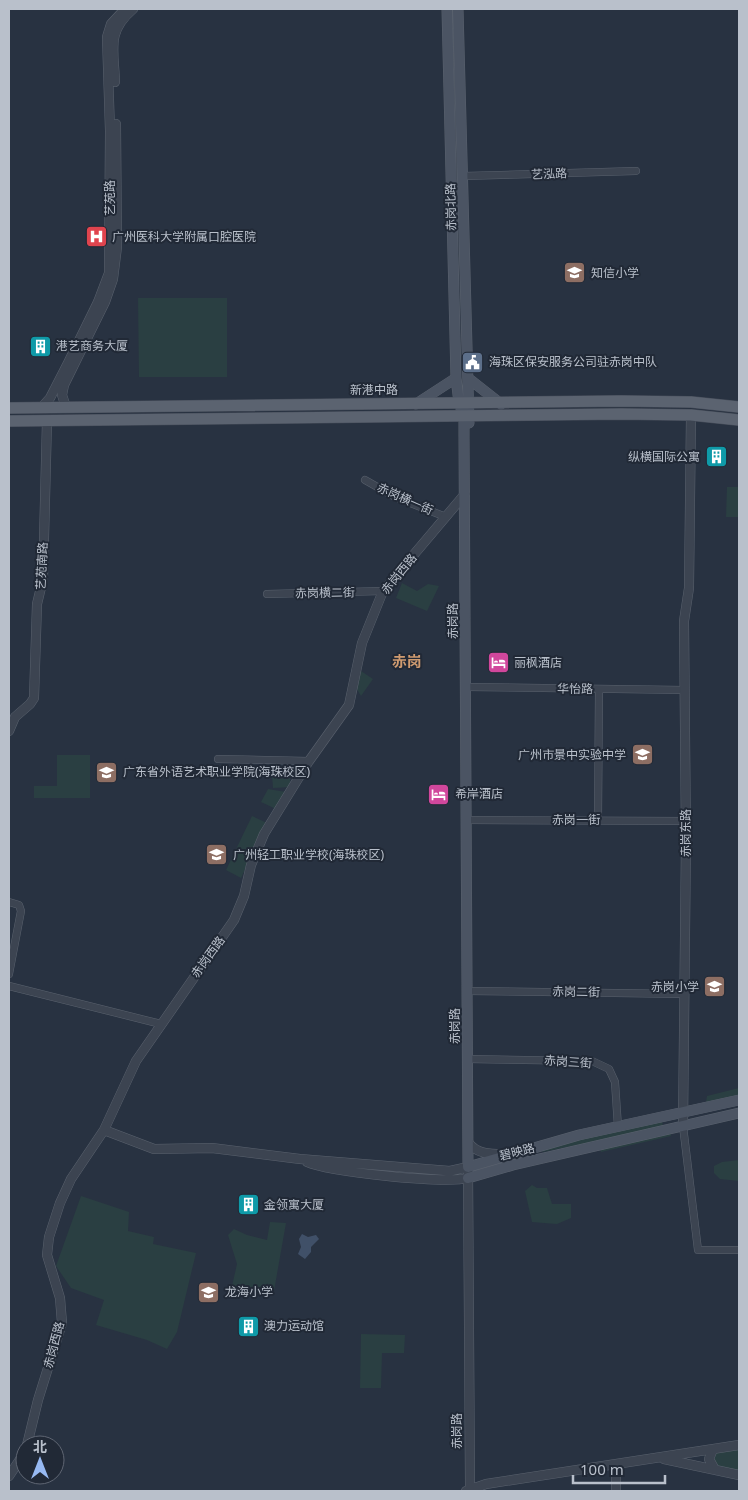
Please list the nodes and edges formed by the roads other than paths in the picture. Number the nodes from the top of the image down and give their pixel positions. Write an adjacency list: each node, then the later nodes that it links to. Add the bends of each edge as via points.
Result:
1 (125, 9): 15 (street, 艺苑路, via 111,24 106,41 110,131 109,273 68,363)
2 (133, 9): 16 (street, 艺苑路, via 119,22 113,40 115,270 108,297 62,390)
3 (447, 9): 7 (main road, 赤岗北路)
4 (458, 9): 6 (main road, 赤岗北路)
5 (636, 171): 6 (street, 艺泓路)
6 (463, 176): 8 (main road, 赤岗北路)
7 (456, 378): 10 (main road); 11 (main road, 赤岗北路)
8 (468, 378): 11 (main road, 赤岗北路); 12 (main road)
9 (690, 402): 12 (main road, 新港中路); 13 (main road, 新港中路); 19 (main road)
10 (416, 404): 11 (main road, 新港中路); 16 (main road, 新港中路)
11 (464, 404): 12 (main road, 新港中路); 18 (main road, 赤岗路)
12 (501, 404)
13 (715, 404): 14 (main road, 新港中路); 20 (main road)
14 (739, 406)
15 (42, 407): 16 (main road, 新港中路); 17 (main road, 新港中路)
16 (66, 407)
17 (9, 408)
18 (466, 416): 19 (main road); 23 (main road); 25 (main road, 赤岗路); 27 (main road, 赤岗路, via 468,537)
19 (690, 416): 20 (main road); 32 (street, 赤岗东路)
20 (714, 417): 21 (main road)
21 (739, 420)
22 (9, 421): 23 (main road)
23 (46, 421): 33 (street, 艺苑南路, via 43,579 37,604 34,698 15,717)
24 (365, 480): 26 (street, 赤岗横一街, via 394,497)
25 (465, 494): 26 (street, 赤岗西路); 27 (main road, 赤岗路)
26 (446, 517): 28 (street, 赤岗西路)
27 (465, 564): 30 (main road, 赤岗路)
28 (383, 591): 29 (street, 赤岗横二街); 35 (street, 赤岗西路, via 360,651 349,705)
29 (266, 594)
30 (466, 687): 31 (street, 华怡路); 36 (main road, 赤岗路)
31 (599, 689): 32 (street, 华怡路); 37 (street)
32 (685, 690): 38 (street, 赤岗东路)
33 (9, 732)
34 (218, 759): 35 (street)
35 (309, 761): 44 (street, 赤岗西路, via 258,848 234,920)
36 (466, 820): 37 (street, 赤岗一街); 42 (main road, 赤岗路)
37 (598, 820): 38 (street, 赤岗一街)
38 (686, 821): 43 (street, 赤岗东路)
39 (9, 902): 40 (street, via 19,905 21,911)
40 (9, 974)
41 (9, 986): 44 (street)
42 (467, 991): 43 (street, 赤岗二街); 45 (main road, 赤岗路)
43 (685, 994): 47 (street, 赤岗东路)
44 (161, 1024): 51 (street, 赤岗西路, via 124,1083)
45 (467, 1059): 49 (street, 赤岗三街, via 592,1061 608,1069 615,1082); 52 (main road, 赤岗路)
46 (739, 1100): 47 (main road, 碧映路)
47 (683, 1112): 49 (main road, 碧映路); 50 (street, 赤岗东路)
48 (739, 1113): 50 (main road, 碧映路)
49 (618, 1126): 53 (main road, 碧映路)
50 (683, 1126): 56 (main road, 碧映路); 57 (street, 赤岗东路, via 698,1250)
51 (104, 1130): 54 (street, 碧映路, via 154,1149 212,1148); 58 (street, 赤岗西路, via 71,1179 49,1237 47,1255 60,1298 62,1323)
52 (468, 1142): 53 (street, via 483,1153); 55 (main road, 赤岗路)
53 (514, 1153): 55 (main road, 碧映路)
54 (300, 1159): 55 (street, 碧映路, via 450,1172); 56 (street, 碧映路, via 326,1169 444,1180)
55 (468, 1167): 56 (street, 赤岗路)
56 (468, 1178): 65 (street, 赤岗路)
57 (739, 1250)
58 (29, 1435)
59 (739, 1445): 60 (street)
60 (713, 1449): 61 (street); 63 (street, via 709,1460)
61 (658, 1458): 62 (street); 63 (street)
62 (616, 1464): 65 (street); 66 (street)
63 (715, 1470): 64 (street)
64 (739, 1475)
65 (468, 1490)
66 (616, 1491)

